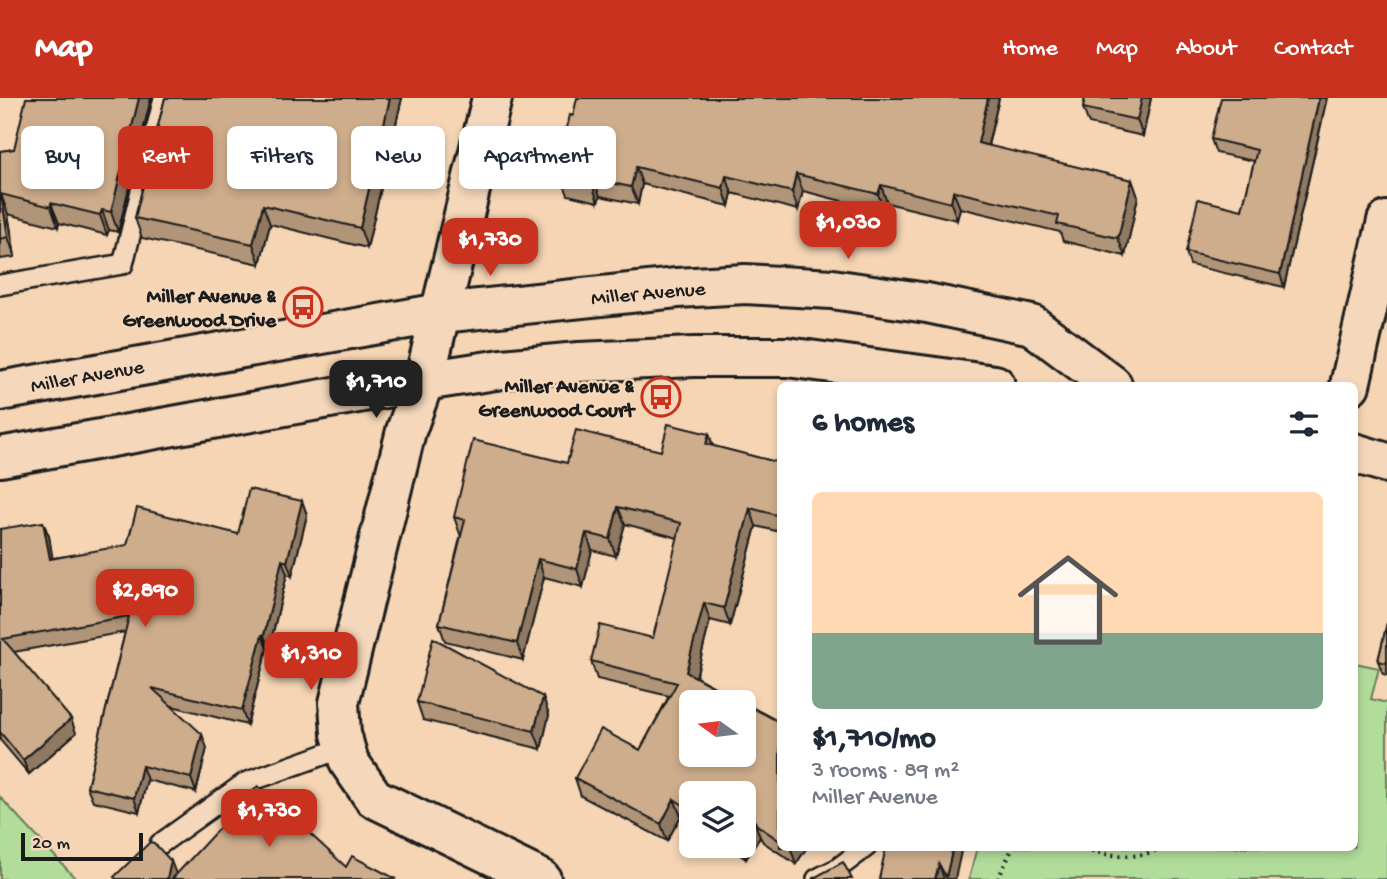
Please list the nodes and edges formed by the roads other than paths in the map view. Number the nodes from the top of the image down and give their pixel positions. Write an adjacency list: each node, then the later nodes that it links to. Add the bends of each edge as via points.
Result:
1 (164, 98): 4 (lane, via 123,264)
2 (492, 98): 5 (main road)
3 (1387, 221): 9 (main road)
4 (0, 285)
5 (441, 313): 6 (main road); 8 (main road, Miller Avenue, via 745,284 832,289 1032,325); 10 (main road, Miller Avenue)
6 (424, 381): 7 (main road, via 579,362 721,357 787,358); 12 (main road); 14 (main road, via 406,431 339,703)
7 (972, 382)
8 (1107, 382)
9 (1351, 382)
10 (0, 391)
11 (1358, 454): 13 (main road)
12 (0, 457)
13 (1387, 463)
14 (345, 747): 15 (lane, via 245,783); 17 (main road, via 349,762 374,798)
15 (160, 844)
16 (861, 851): 18 (lane)
17 (541, 879)
18 (817, 879)

